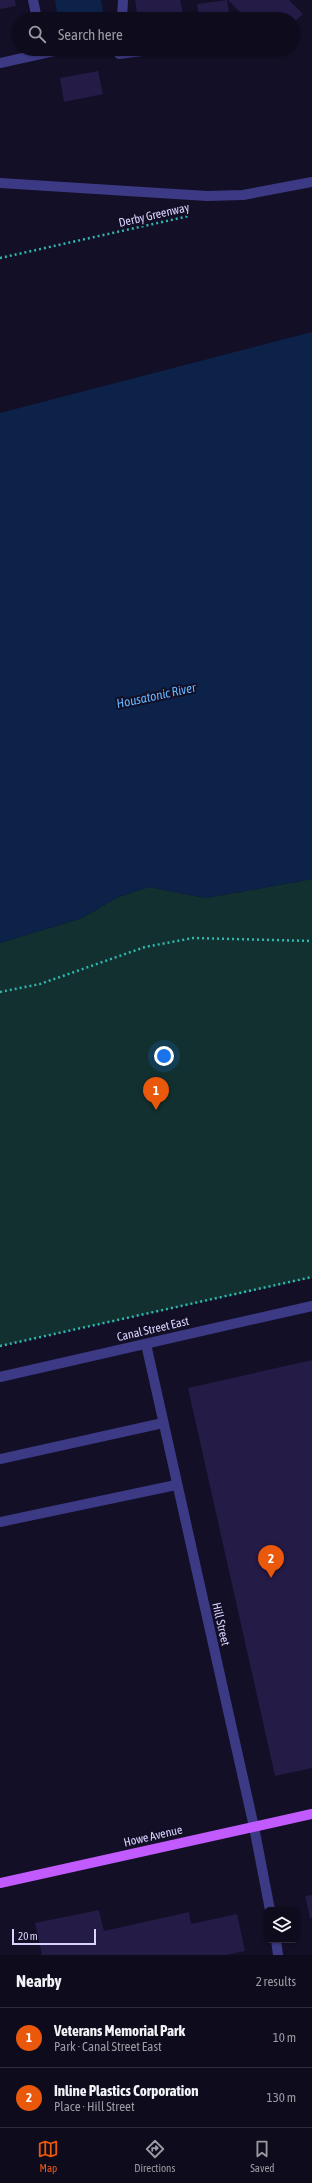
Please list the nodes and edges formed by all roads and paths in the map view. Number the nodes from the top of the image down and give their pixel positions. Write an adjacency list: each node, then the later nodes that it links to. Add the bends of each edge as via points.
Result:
1 (33, 0): 3 (street)
2 (124, 0): 4 (street)
3 (36, 12)
4 (123, 12)
5 (25, 56): 6 (street)
6 (0, 63)
7 (312, 182): 8 (street, via 243,195 206,196)
8 (0, 183)
9 (197, 214): 10 (path, Derby Greenway)
10 (0, 258)
11 (312, 940): 12 (path, via 193,938 145,947 40,984)
12 (0, 992)
13 (312, 1277): 16 (path)
14 (312, 1306): 15 (street, Canal Street East)
15 (146, 1344): 17 (street, Canal Street East); 18 (street, Hill Street)
16 (0, 1346)
17 (0, 1377)
18 (163, 1423): 19 (street); 20 (street, Hill Street)
19 (0, 1459)
20 (176, 1484): 21 (street); 23 (street, Hill Street)
21 (0, 1522)
22 (312, 1814): 23 (main road, Howe Avenue)
23 (254, 1827): 24 (main road, Howe Avenue); 25 (street, Hill Street)
24 (0, 1883)
25 (269, 1907)
26 (276, 1943): 27 (street)
27 (278, 1955)

